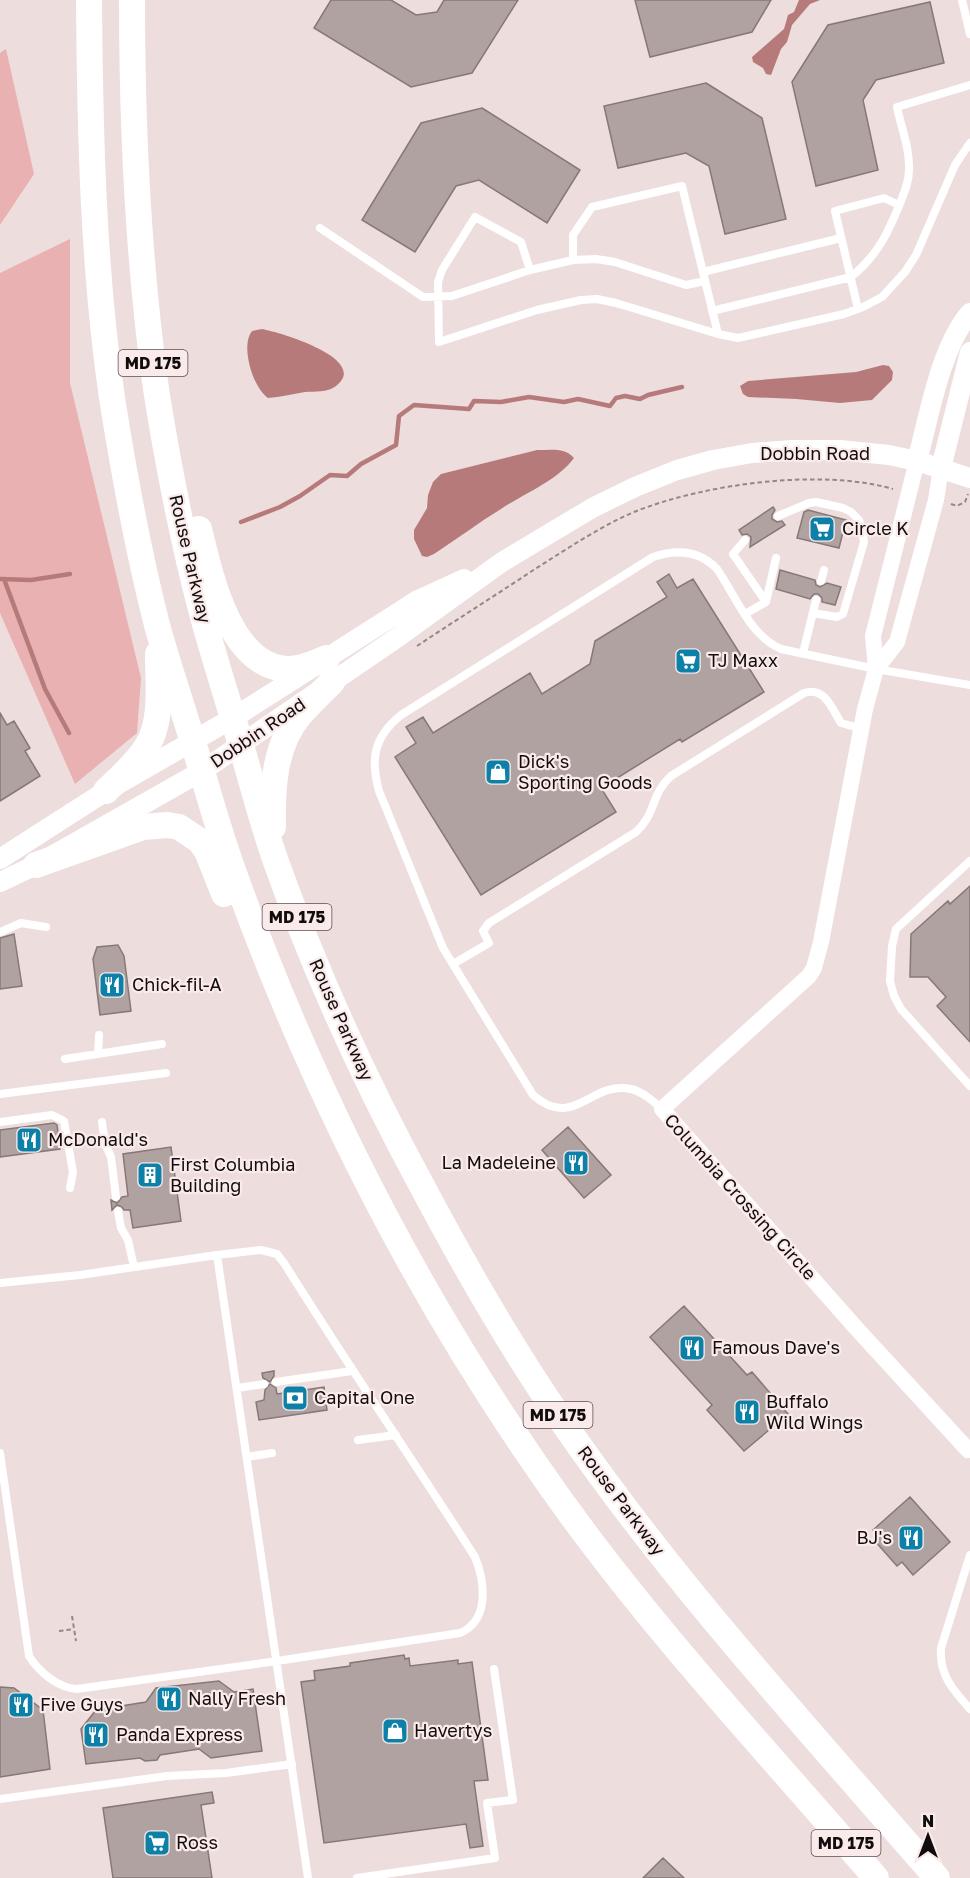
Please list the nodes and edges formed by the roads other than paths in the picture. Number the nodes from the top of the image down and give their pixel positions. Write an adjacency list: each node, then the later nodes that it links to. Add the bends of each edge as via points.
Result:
1 (88, 0): 34 (main road, MD 175, via 92,160 102,317 112,400)
2 (132, 0): 11 (main road, Rouse Parkway / MD 175, via 132,97)
3 (962, 0): 4 (lane)
4 (970, 34)
5 (970, 85): 8 (lane, via 897,107 909,170 909,181)
6 (970, 143): 7 (lane)
7 (967, 155): 17 (lane, via 955,165 905,272 882,297)
8 (899, 205): 10 (lane, via 884,198 834,211); 15 (lane, via 876,252)
9 (320, 228): 16 (lane, via 423,297)
10 (841, 238): 14 (lane); 15 (lane)
11 (141, 246): 37 (main road, via 196,515 229,622 240,641 263,663 288,669); 39 (main road, Rouse Parkway / MD 175, via 157,391 180,519 202,616)
12 (573, 260): 13 (lane); 14 (lane, via 615,262 686,285); 14 (lane, via 573,235 592,207 682,186)
13 (530, 270): 16 (lane); 16 (lane, via 521,242 476,217 442,270)
14 (704, 276): 18 (lane)
15 (850, 277): 17 (lane); 18 (lane)
16 (437, 298): 20 (lane, via 439,342 537,309 597,299)
17 (858, 309): 20 (lane, via 750,337)
18 (712, 311): 20 (lane)
19 (970, 313): 22 (street, via 961,323 948,353)
20 (718, 334)
21 (970, 352): 23 (street)
22 (917, 461): 23 (street, Dobbin Road); 36 (street, Columbia Crossing Circle, via 873,636); 37 (street, Dobbin Road, via 840,450 792,450 752,453 677,470 594,507 502,562 398,637)
23 (941, 468): 24 (street, Dobbin Road); 36 (street, Columbia Crossing Circle, via 897,642)
24 (970, 478)
25 (778, 516): 32 (lane, via 809,502 823,502 851,512 859,520 864,542 843,614 837,617)
26 (746, 540): 31 (lane, via 733,554)
27 (776, 558): 31 (lane)
28 (824, 570): 29 (lane)
29 (821, 581)
30 (816, 600): 32 (lane)
31 (766, 602): 33 (lane)
32 (813, 613): 35 (lane)
33 (745, 614): 35 (lane, via 770,644); 52 (lane, via 710,561 678,551 653,557 390,723 376,747 375,775 443,948)
34 (158, 627): 41 (main road, MD 175); 44 (main road, via 154,731 140,757)
35 (803, 653): 36 (lane)
36 (876, 669): 38 (lane); 40 (street, Columbia Crossing Circle)
37 (329, 670): 39 (street, Dobbin Road); 42 (street, Dobbin Road); 45 (main road, via 282,746 274,786)
38 (970, 685)
39 (233, 718): 41 (street, Dobbin Road); 42 (main road, Rouse Parkway / MD 175)
40 (862, 729): 52 (lane, via 841,723 820,693 804,693 670,776 660,787 647,820 636,832 489,923 483,931 489,943); 60 (street, Columbia Crossing Circle, via 814,968)
41 (193, 740): 43 (main road, MD 175); 44 (street, Dobbin Road)
42 (241, 744): 43 (street, Dobbin Road); 45 (main road, Rouse Parkway / MD 175)
43 (202, 771): 48 (street, Dobbin Road); 68 (main road, MD 175, via 233,870 291,1020)
44 (106, 791): 46 (street, Dobbin Road)
45 (274, 854): 86 (main road, Rouse Parkway / MD 175, via 302,932 363,1070 451,1242 504,1332 560,1418 649,1541)
46 (0, 858)
47 (970, 861): 58 (lane, via 896,929 890,981 901,1009)
48 (36, 865): 49 (street, Dobbin Road); 68 (main road, via 156,825 179,827 200,841 280,1025 360,1178)
49 (0, 882)
50 (46, 927): 51 (lane, via 21,923)
51 (0, 932)
52 (453, 964): 60 (lane, via 540,1101 550,1107 569,1108 602,1092 621,1088 640,1092)
53 (99, 1035): 55 (lane)
54 (162, 1044): 55 (lane)
55 (98, 1054): 56 (lane)
56 (65, 1059)
57 (166, 1073): 59 (lane)
58 (970, 1086)
59 (0, 1094)
60 (662, 1109): 76 (street, Columbia Crossing Circle)
61 (0, 1122): 63 (lane, via 52,1115 63,1121 73,1172)
62 (102, 1122): 64 (lane)
63 (70, 1188)
64 (116, 1197)
65 (118, 1211): 67 (lane)
66 (217, 1255): 67 (lane); 70 (lane, via 261,1250 277,1254); 73 (lane)
67 (134, 1267): 69 (lane)
68 (413, 1267): 87 (main road, MD 175, via 492,1397 573,1517 666,1634)
69 (0, 1284)
70 (352, 1371): 71 (lane); 74 (lane)
71 (276, 1383)
72 (264, 1384): 73 (lane)
73 (237, 1388): 79 (lane)
74 (396, 1435): 75 (lane); 81 (lane, via 475,1557 482,1587 480,1616 470,1629 460,1633)
75 (358, 1440)
76 (969, 1450)
77 (0, 1453): 81 (lane, via 29,1656 60,1685 77,1689)
78 (272, 1453): 79 (lane)
79 (247, 1457): 81 (lane)
80 (970, 1555): 83 (lane, via 940,1658 945,1679)
81 (277, 1661): 84 (lane)
82 (494, 1669): 89 (lane, via 513,1800 487,1803 495,1858)
83 (970, 1709)
84 (292, 1764): 85 (lane); 88 (lane)
85 (0, 1799)
86 (870, 1801): 92 (main road, Rouse Parkway / MD 175); 93 (main road)
87 (816, 1808): 90 (main road); 91 (main road, MD 175)
88 (308, 1878)
89 (357, 1878)
90 (865, 1878)
91 (876, 1878)
92 (937, 1878)
93 (946, 1878)

